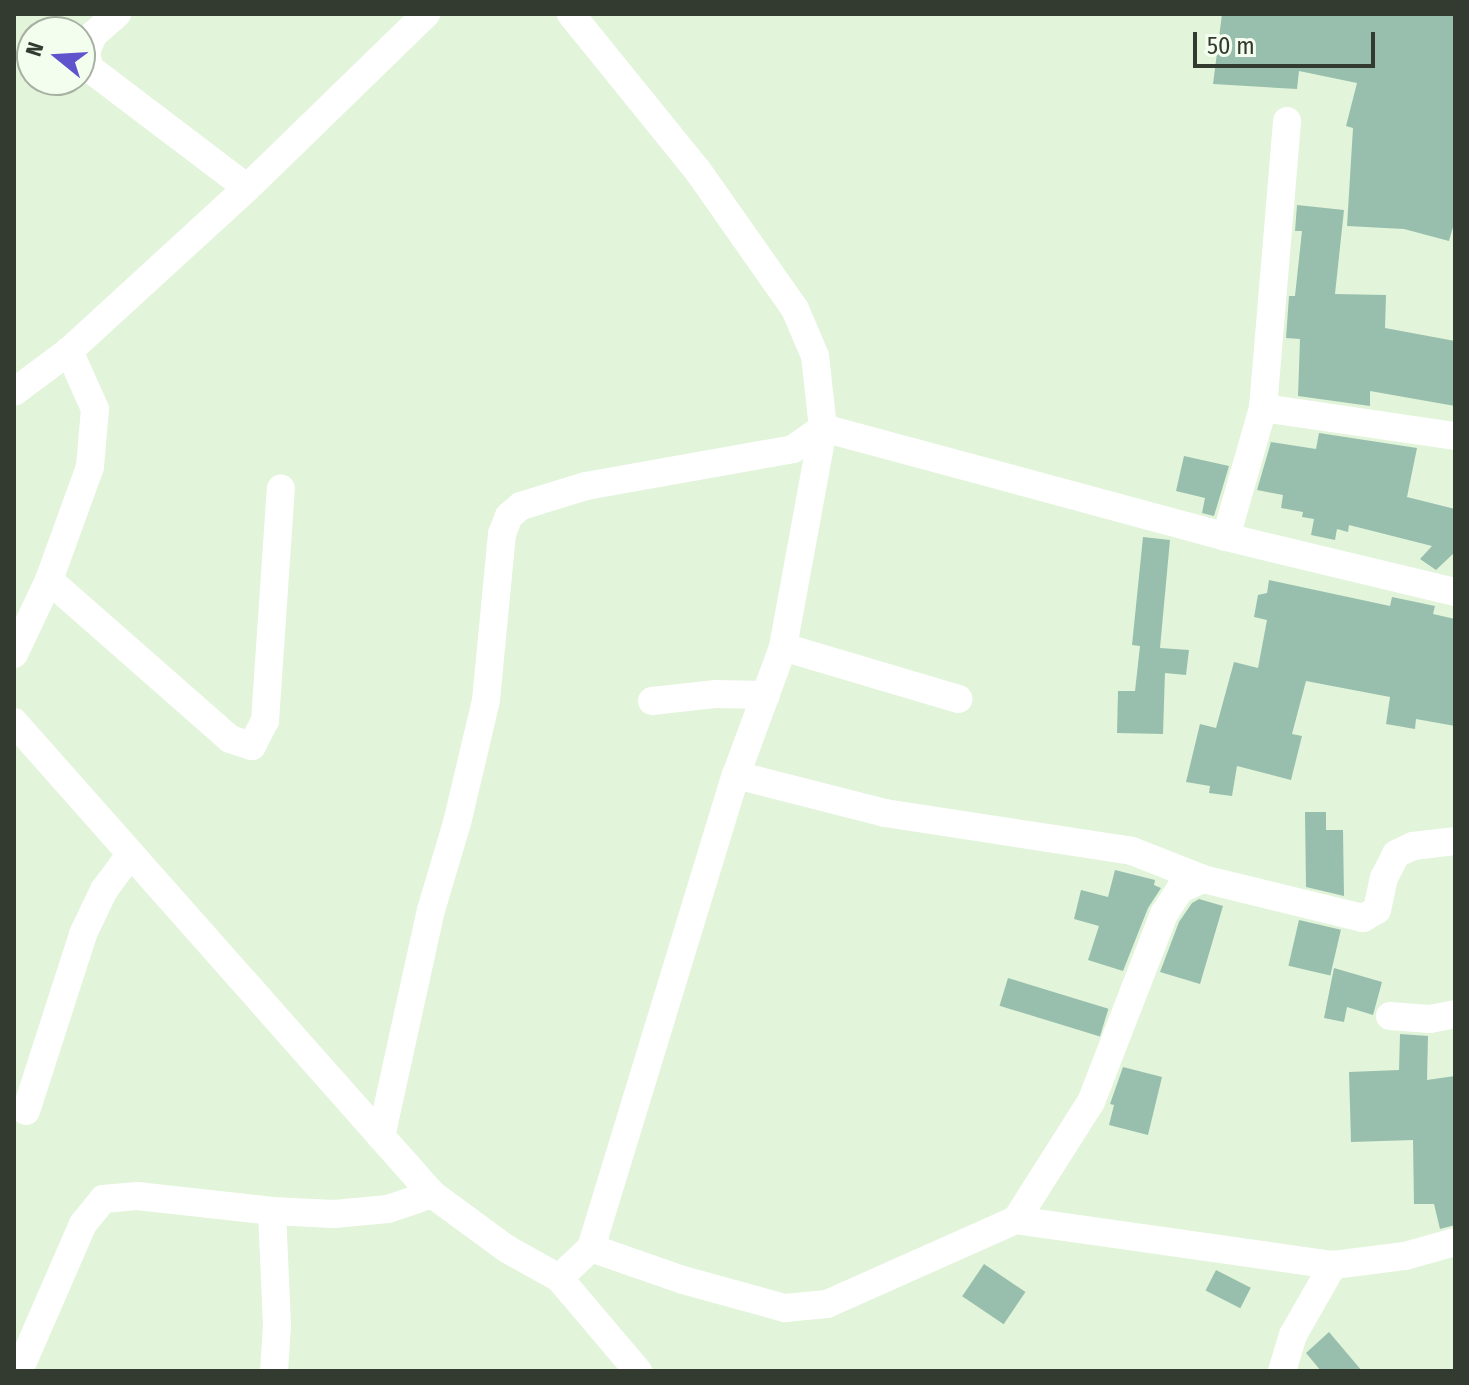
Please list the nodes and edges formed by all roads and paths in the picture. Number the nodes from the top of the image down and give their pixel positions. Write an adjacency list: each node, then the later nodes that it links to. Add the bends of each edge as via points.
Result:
1 (117, 14): 5 (street, via 93,35 86,52 89,68)
2 (426, 14): 5 (street)
3 (571, 14): 9 (street, via 698,171 795,309 815,356)
4 (1287, 121): 8 (street)
5 (247, 188): 6 (street)
6 (69, 351): 7 (street); 13 (street, via 95,409 93,438 90,467)
7 (14, 392)
8 (1263, 408): 10 (street); 12 (street)
9 (823, 428): 12 (street); 15 (street); 28 (street, via 793,449 586,486 521,506 509,516 502,534 486,700 431,910)
10 (1455, 436)
11 (281, 489): 13 (street, via 265,721 252,746 230,739)
12 (1226, 537): 14 (street)
13 (49, 580): 16 (street)
14 (1455, 592)
15 (783, 647): 17 (street); 18 (street)
16 (14, 654)
17 (766, 695): 19 (street); 21 (street)
18 (958, 699)
19 (652, 701)
20 (14, 722): 23 (street)
21 (736, 775): 24 (street, via 885,813 1132,851); 33 (street)
22 (1455, 841): 24 (street, via 1413,846 1396,854 1377,910 1363,918)
23 (130, 855): 27 (street, via 104,890 83,934); 28 (street)
24 (1203, 879): 31 (street, via 1180,889 1164,914 1091,1102)
25 (1455, 1014): 26 (street, via 1430,1019)
26 (1390, 1016)
27 (26, 1111)
28 (381, 1137): 29 (street)
29 (432, 1194): 30 (street, via 388,1209 334,1214); 35 (street, via 507,1249)
30 (272, 1211): 36 (street, via 137,1196 103,1199 83,1224); 37 (street)
31 (1016, 1220): 33 (street, via 827,1304 785,1308); 34 (street)
32 (1455, 1242): 34 (street, via 1405,1256)
33 (591, 1248): 35 (street)
34 (1333, 1265): 39 (street, via 1293,1335)
35 (559, 1278): 38 (street)
36 (19, 1371)
37 (274, 1371)
38 (638, 1371)
39 (1282, 1371)

